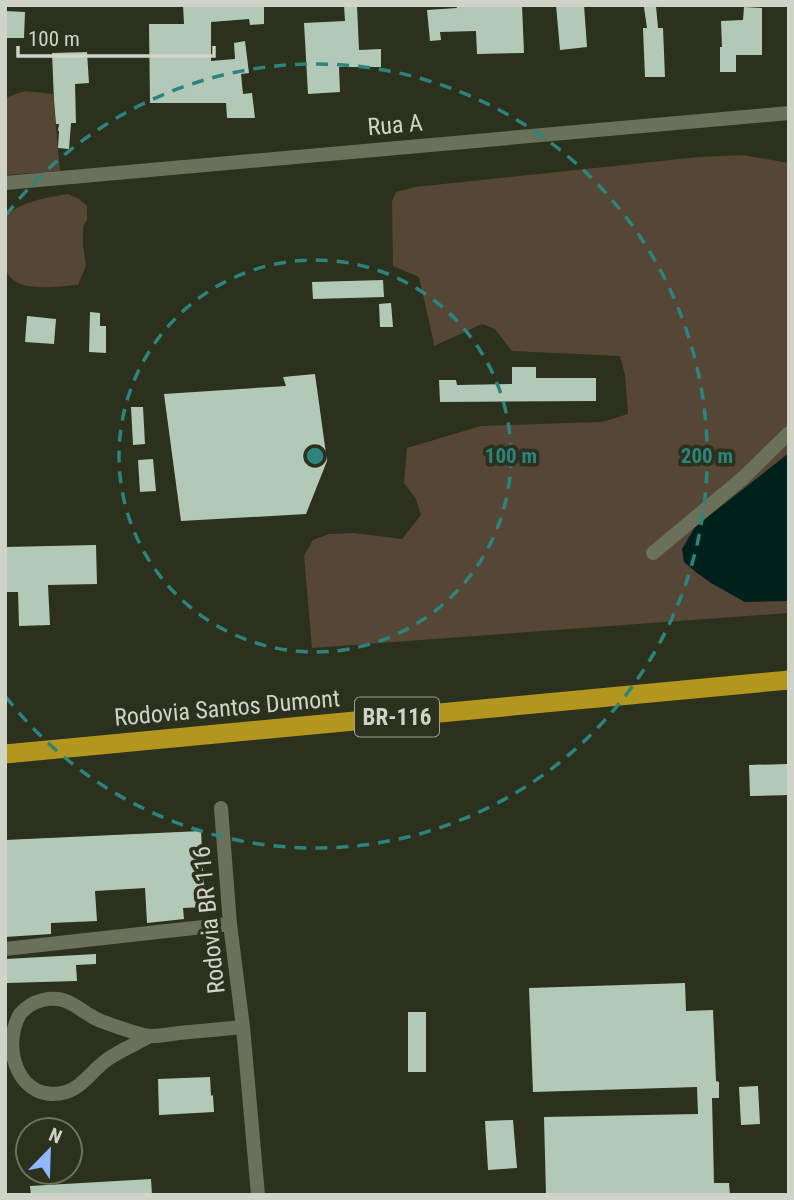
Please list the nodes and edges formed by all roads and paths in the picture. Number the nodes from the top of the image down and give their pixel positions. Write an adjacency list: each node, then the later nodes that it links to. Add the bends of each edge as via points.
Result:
1 (789, 113): 2 (street, Rua A)
2 (5, 183)
3 (789, 433): 4 (street)
4 (653, 553)
5 (789, 680): 6 (highway, Rodovia Santos Dumont / BR-116)
6 (5, 754)
7 (221, 808): 8 (street, Rodovia BR 116)
8 (230, 924): 9 (street); 10 (street, Rodovia BR 116)
9 (5, 949)
10 (243, 1027): 11 (street, Rodovia BR 116); 12 (street, Rodovia BR 116)
11 (150, 1036): 11 (street, Rodovia BR 116, via 102,1021 70,1002 46,999 15,1020 6,1052 10,1066 27,1085 55,1093 75,1088 110,1058)
12 (258, 1195)

